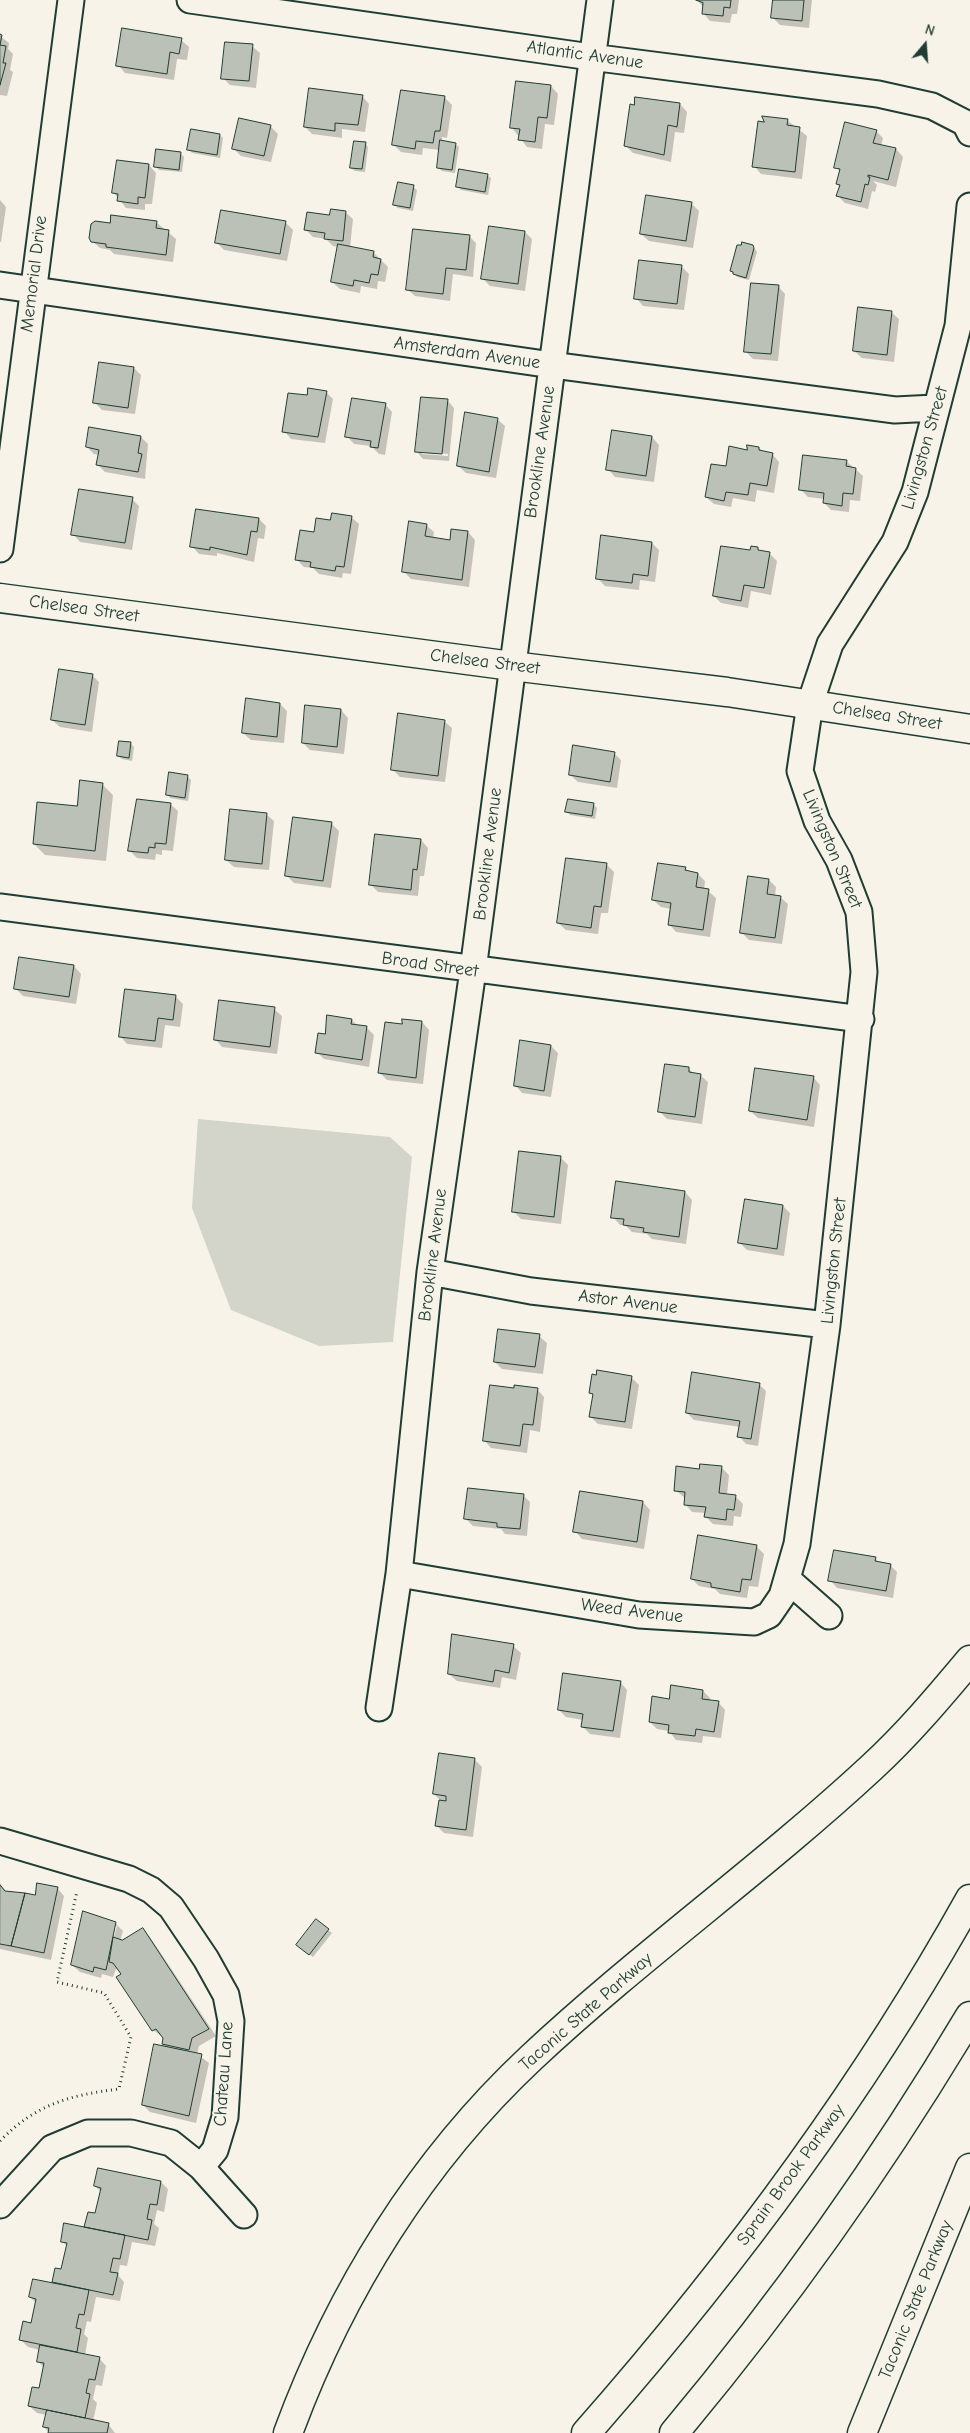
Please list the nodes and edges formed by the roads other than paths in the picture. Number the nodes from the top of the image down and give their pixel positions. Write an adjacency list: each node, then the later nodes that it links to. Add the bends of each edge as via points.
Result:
1 (70, 0): 8 (street, Memorial Drive)
2 (190, 0): 4 (street, Atlantic Avenue)
3 (600, 0): 4 (street, Brookline Avenue)
4 (591, 57): 5 (street, Atlantic Avenue, via 878,94 932,106 965,124); 9 (street, Brookline Avenue)
5 (970, 133)
6 (970, 206): 10 (street, Livingston Street, via 958,326 944,386)
7 (0, 285): 8 (street, Amsterdam Avenue)
8 (32, 290): 9 (street, Amsterdam Avenue); 11 (street, Memorial Drive)
9 (552, 365): 10 (street, Amsterdam Avenue, via 894,410); 13 (street, Brookline Avenue)
10 (935, 408): 14 (street, Livingston Street, via 915,492 895,542 830,644)
11 (0, 549)
12 (0, 598): 13 (main road, Chelsea Street)
13 (512, 666): 14 (main road, Chelsea Street); 17 (street, Brookline Avenue)
14 (810, 704): 15 (main road, Chelsea Street); 18 (street, Livingston Street, via 800,770 817,821 838,860 859,912 864,972)
15 (970, 729)
16 (0, 907): 17 (street, Broad Street)
17 (473, 970): 18 (street, Broad Street); 19 (street, Brookline Avenue)
18 (861, 1019): 20 (street, Livingston Street)
19 (430, 1272): 20 (street, Astor Avenue, via 531,1291); 21 (street, Brookline Avenue)
20 (827, 1325): 22 (street, Livingston Street, via 797,1544)
21 (399, 1574): 22 (street, Weed Avenue, via 639,1615 754,1622 769,1615 782,1596); 25 (street, Brookline Avenue)
22 (787, 1579): 23 (street)
23 (829, 1616)
24 (970, 1660): 33 (main road, Taconic State Parkway, via 873,1766 569,2024 530,2059 464,2129 404,2207 359,2278 318,2357)
25 (379, 1708)
26 (0, 1841): 29 (street, Chateau Lane, via 129,1879 151,1890 171,1907 206,1959 226,1995 231,2021 225,2117 215,2150)
27 (970, 1899): 34 (main road, Sprain Brook Parkway, via 880,2048 776,2198 704,2292)
28 (970, 2016): 35 (main road, via 888,2144 797,2276)
29 (202, 2167): 31 (street, via 171,2143 131,2133 88,2133 52,2148); 32 (street)
30 (970, 2168): 36 (main road, Taconic State Parkway)
31 (0, 2205)
32 (244, 2215)
33 (288, 2433)
34 (586, 2433)
35 (674, 2433)
36 (862, 2433)

